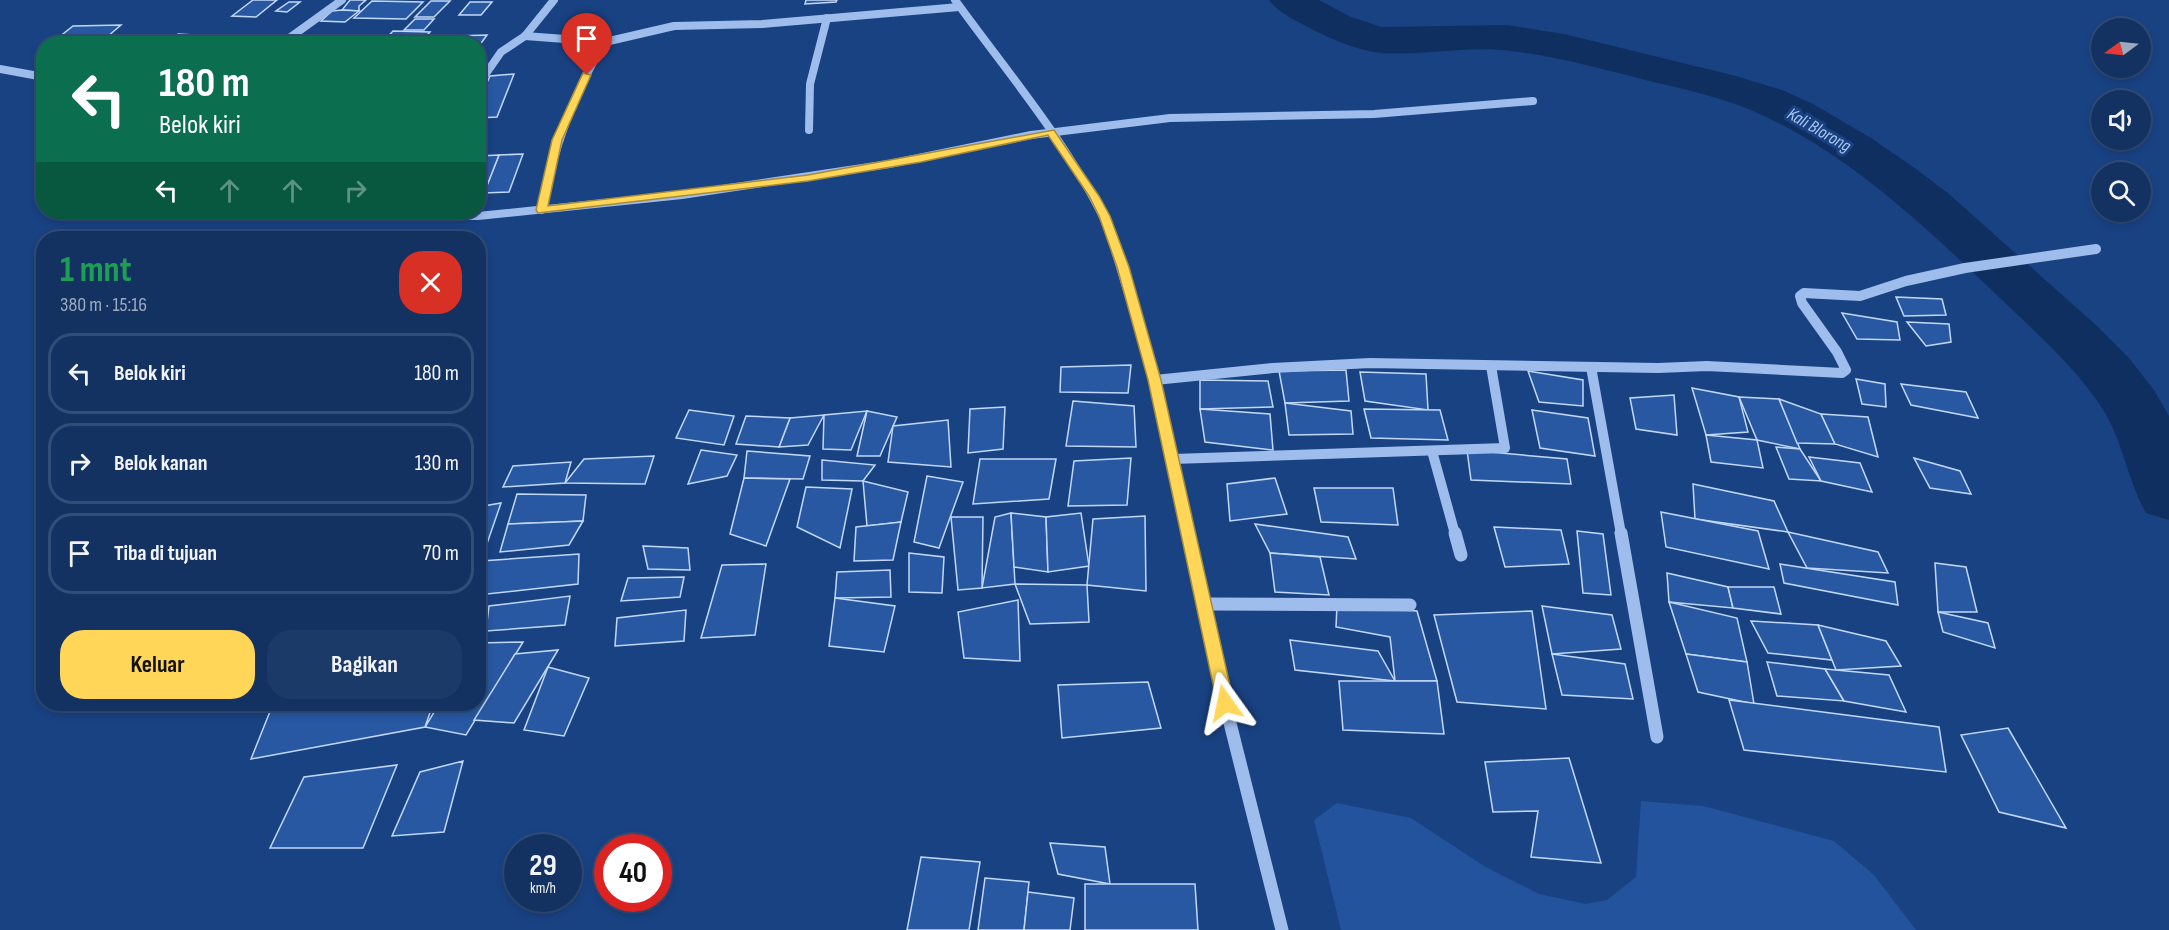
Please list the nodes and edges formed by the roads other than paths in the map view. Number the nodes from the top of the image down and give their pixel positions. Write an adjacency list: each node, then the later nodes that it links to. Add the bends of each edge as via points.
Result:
1 (342, 0): 5 (street)
2 (554, 0): 6 (street)
3 (957, 3): 4 (street); 13 (street)
4 (827, 18): 7 (street, via 674,26); 12 (street, via 810,84)
5 (292, 36)
6 (525, 36): 7 (street); 9 (street, via 501,52)
7 (605, 42): 14 (street, via 557,140)
8 (0, 69): 10 (street)
9 (486, 74)
10 (36, 76)
11 (1533, 101): 13 (street, via 1374,114 1170,118)
12 (809, 130)
13 (1051, 132): 14 (street, via 817,176); 19 (street, via 1105,216)
14 (542, 210): 15 (street)
15 (486, 214)
16 (2097, 249): 18 (street, via 1965,268 1860,296 1810,291 1800,296 1837,352 1846,370 1842,373 1707,366)
17 (1491, 366): 18 (street); 19 (street, via 1325,364); 20 (street, via 1505,448)
18 (1591, 367): 25 (street)
19 (1155, 380): 21 (street)
20 (1432, 451): 21 (street); 22 (street)
21 (1173, 459): 23 (street)
22 (1461, 555)
23 (1204, 604): 24 (street); 26 (street)
24 (1410, 605)
25 (1658, 736)
26 (1282, 930)

